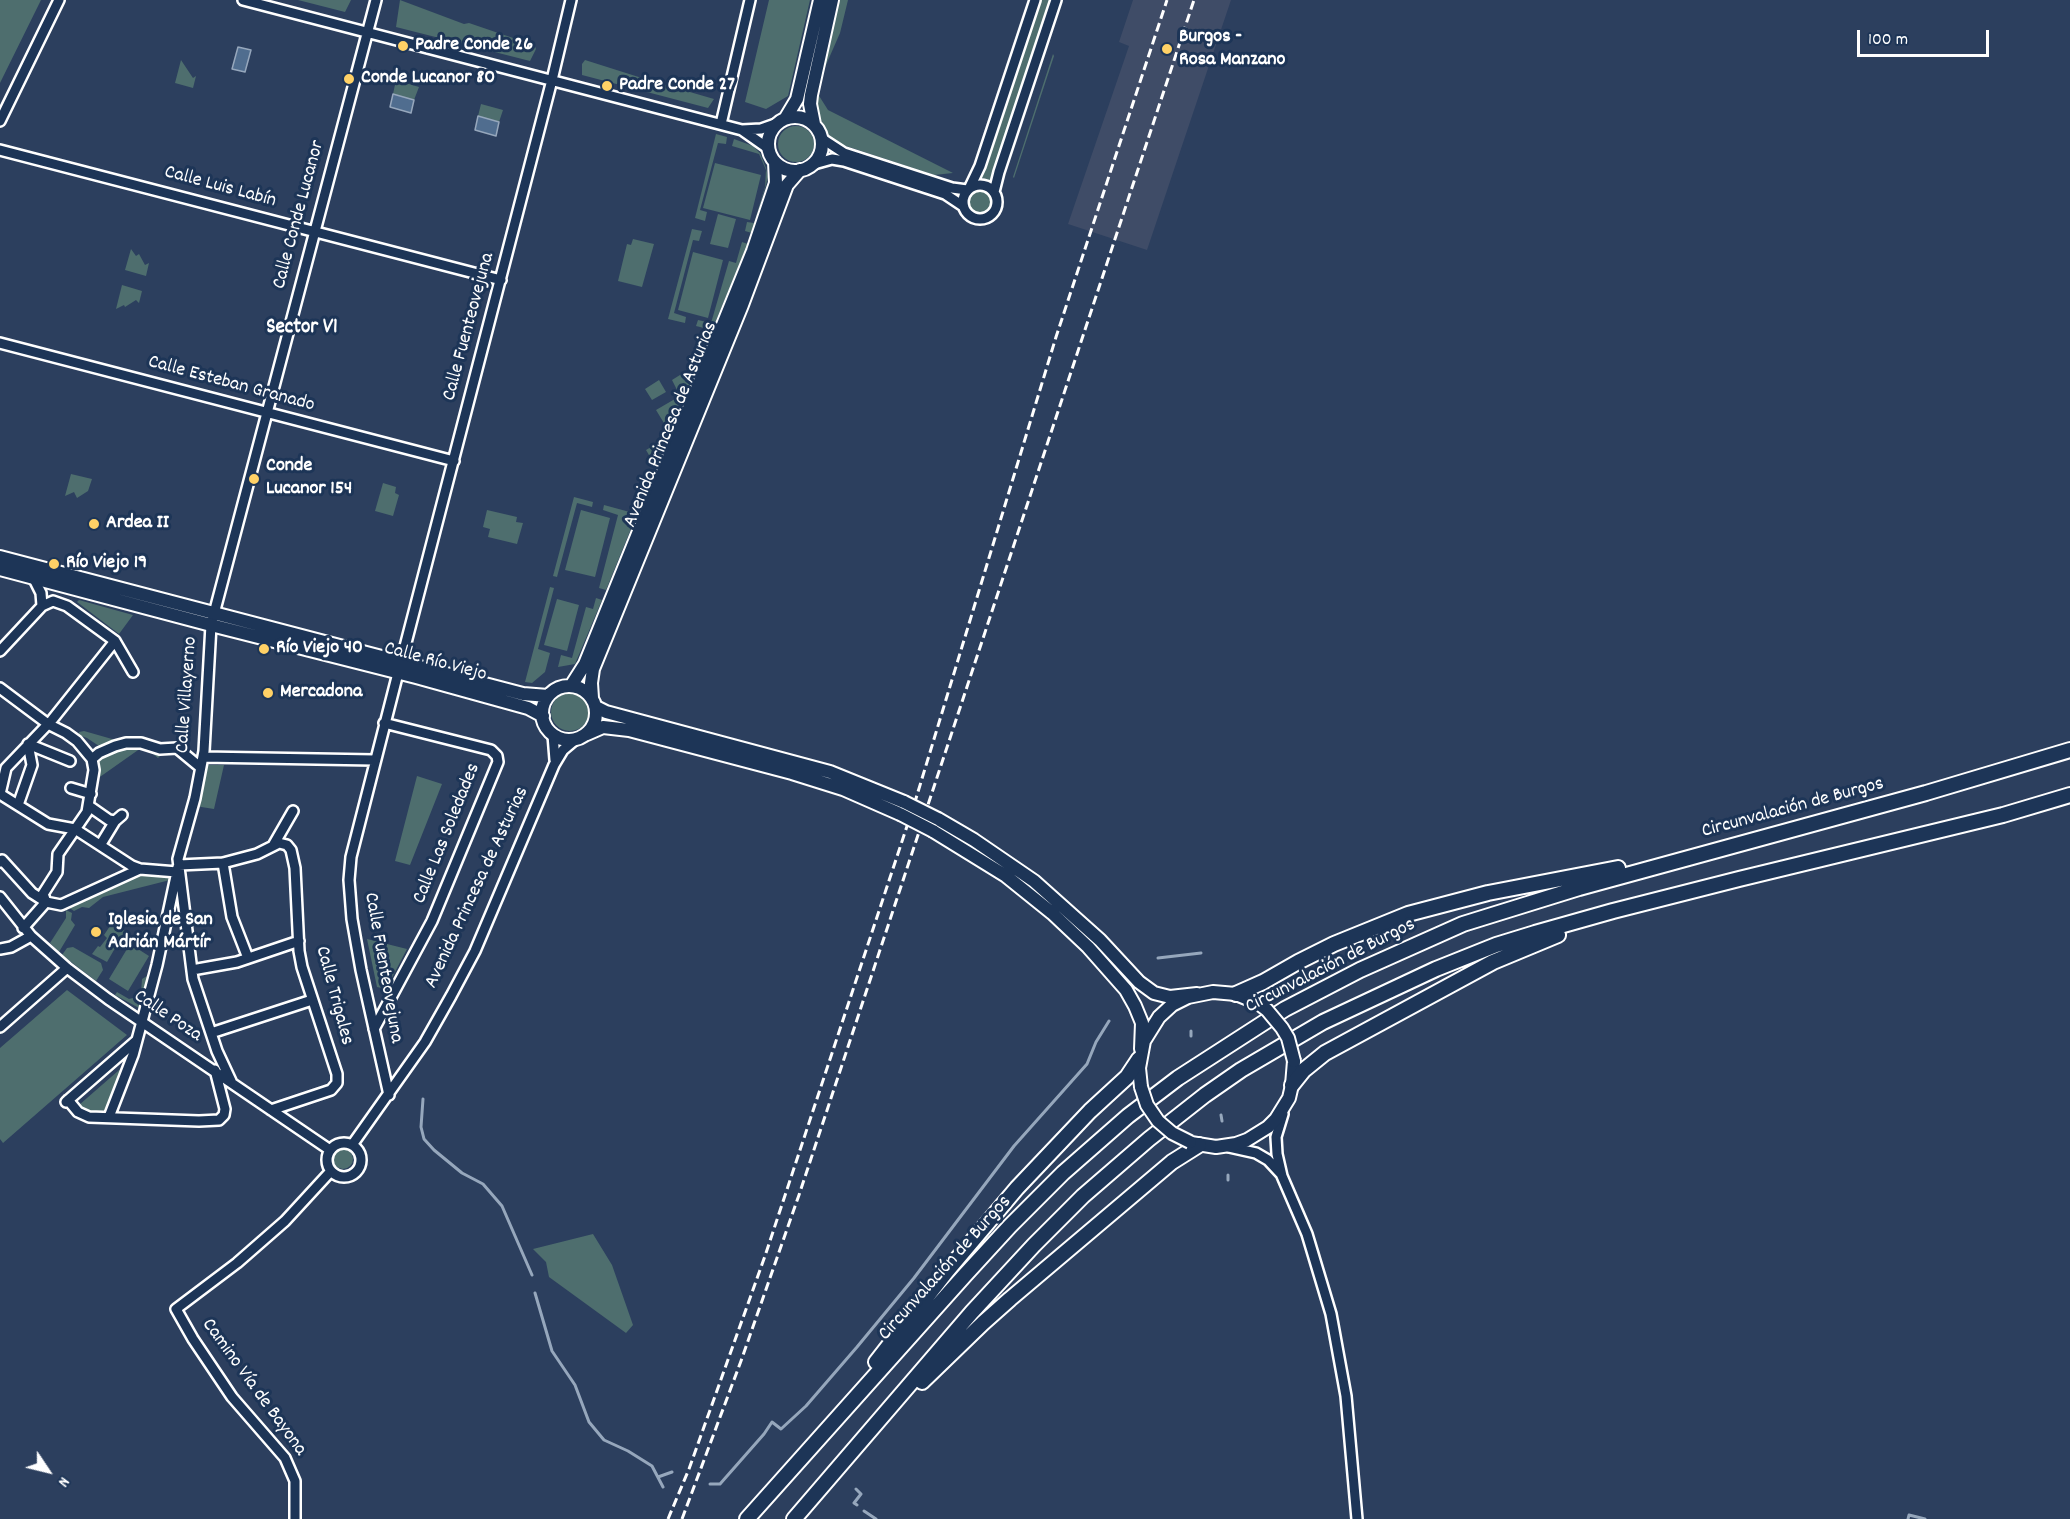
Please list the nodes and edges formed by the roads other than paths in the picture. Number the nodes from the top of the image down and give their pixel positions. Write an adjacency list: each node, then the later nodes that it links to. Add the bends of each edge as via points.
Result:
1 (59, 0): 12 (street)
2 (243, 0): 10 (street)
3 (376, 0): 10 (street, Calle Conde Lucanor)
4 (571, 0): 11 (street, Calle Fuenteovejuna)
5 (750, 0): 14 (street)
6 (820, 0): 13 (main road, via 797,99)
7 (832, 0): 15 (main road, via 811,95)
8 (1035, 0): 23 (street)
9 (1056, 0): 24 (street)
10 (367, 32): 11 (street); 26 (street, Calle Conde Lucanor)
11 (552, 80): 14 (street); 27 (street, Calle Fuenteovejuna)
12 (0, 121)
13 (781, 121): 15 (main road, via 800,117); 16 (street, via 761,129); 18 (main road, via 772,130)
14 (721, 124): 16 (street)
15 (814, 124): 17 (main road)
16 (742, 130): 18 (street)
17 (821, 138): 21 (main road); 23 (street, via 844,153 952,188)
18 (769, 149): 20 (main road)
19 (0, 150): 26 (street, Calle Luis Labín)
20 (775, 162): 22 (main road, via 787,170); 42 (main road, Avenida Princesa de Asturias, via 776,183 753,252 585,664)
21 (820, 162): 22 (main road); 25 (street, via 844,161 952,197)
22 (800, 170): 45 (main road, Avenida Princesa de Asturias, via 787,185 596,662 591,682)
23 (969, 189): 24 (street, via 981,184); 25 (street)
24 (994, 192): 25 (street, via 997,205 984,219 973,218)
25 (963, 206)
26 (315, 231): 27 (street, Calle Luis Labín); 29 (street, Calle Conde Lucanor)
27 (501, 280): 30 (street, Calle Fuenteovejuna)
28 (0, 343): 29 (street, Calle Esteban Granado)
29 (267, 413): 30 (street, Calle Esteban Granado); 37 (street, Calle Conde Lucanor)
30 (454, 461): 40 (street, Calle Fuenteovejuna)
31 (0, 557): 37 (main road, Calle Río Viejo)
32 (0, 568): 33 (main road, Calle Río Viejo)
33 (33, 577): 34 (main road, Calle Río Viejo); 35 (street)
34 (69, 586): 36 (street, via 62,595); 37 (main road, Calle Río Viejo)
35 (42, 606): 36 (street, via 53,601); 39 (street)
36 (67, 606): 38 (street)
37 (213, 619): 40 (main road, Calle Río Viejo); 56 (street, Calle Villayerno)
38 (115, 641): 41 (street); 48 (street)
39 (0, 651)
40 (400, 668): 44 (main road, Calle Río Viejo); 46 (main road, Calle Río Viejo); 47 (street, Calle Fuenteovejuna)
41 (133, 672)
42 (571, 686): 44 (main road); 45 (main road, via 584,690)
43 (0, 688): 48 (street)
44 (548, 696): 46 (main road)
45 (594, 703): 50 (main road, via 595,722); 65 (main road, via 606,712 830,772 869,786)
46 (543, 716): 49 (main road)
47 (384, 723): 54 (street, Calle Fuenteovejuna); 91 (street, Calle Las Soledades, via 491,750 498,762 432,921)
48 (48, 724): 51 (street); 53 (street, via 77,741)
49 (553, 735): 50 (main road, via 563,739); 57 (street, Avenida Princesa de Asturias)
50 (581, 736): 57 (street, Avenida Princesa de Asturias, via 563,750); 65 (main road, via 603,727 629,730 792,773)
51 (28, 744): 55 (street); 58 (street); 63 (street, via 32,765)
52 (2070, 750): 71 (highway, Circunvalación de Burgos)
53 (93, 759): 56 (street, Calle Villayerno, via 115,746 141,743 160,749 177,748); 61 (street)
54 (374, 760): 56 (street); 91 (street, Calle Fuenteovejuna, via 349,880 354,929)
55 (70, 761)
56 (201, 762): 76 (street, Calle Villayerno)
57 (555, 765): 97 (street, Avenida Princesa de Asturias, via 475,951)
58 (3, 769): 60 (street)
59 (70, 788): 61 (street)
60 (0, 794): 63 (street)
61 (91, 794): 64 (street)
62 (2070, 795): 72 (highway)
63 (18, 805): 68 (street, via 48,824)
64 (89, 806): 68 (street); 69 (street, via 110,820 118,818)
65 (902, 808): 67 (main road, bridge)
66 (293, 811): 70 (street)
67 (935, 825): 86 (main road, via 974,840 1034,881 1154,993 1170,997); 94 (main road, via 1006,876 1088,947 1135,1006 1142,1023)
68 (75, 830): 69 (street); 78 (street, via 58,854 57,872 43,894)
69 (101, 844): 75 (street)
70 (274, 844): 74 (street, via 257,854); 81 (street, Calle Trigales, via 287,845 291,850)
71 (1702, 854): 87 (highway, via 1680,853 1429,908 1334,944); 110 (highway, Circunvalación de Burgos, via 1463,924 1319,990 1178,1078 1090,1148 1010,1226)
72 (1821, 860): 99 (highway, via 1792,874 1605,920 1521,950 1325,1053 1309,1066); 109 (highway, via 1613,911 1496,945 1357,1005 1241,1070 1149,1139 1034,1245)
73 (0, 862): 78 (street)
74 (223, 863): 76 (street); 83 (street, via 232,917)
75 (140, 868): 76 (street); 78 (street, via 61,905)
76 (178, 868): 85 (street, Calle Villayerno, via 182,874); 89 (street)
77 (0, 897): 79 (street, Calle Poza)
78 (45, 902): 79 (street)
79 (23, 928): 80 (street, Calle Poza)
80 (31, 936): 82 (street); 84 (street, Calle Poza)
81 (299, 941): 83 (street); 88 (street, Calle Trigales)
82 (0, 949)
83 (248, 958): 85 (street)
84 (67, 968): 89 (street, Calle Poza); 90 (street)
85 (192, 970): 92 (street, Calle Villayerno)
86 (1197, 994): 87 (main road); 94 (main road, via 1172,1005 1159,1017)
87 (1236, 994): 99 (main road, bridge, via 1267,1010 1288,1038 1294,1061)
88 (312, 1000): 92 (street); 101 (street, Calle Trigales, via 337,1074 337,1086)
89 (142, 1022): 93 (street); 96 (street, Calle Poza)
90 (0, 1027)
91 (374, 1029): 95 (street, Calle Fuenteovejuna)
92 (211, 1034): 98 (street, Calle Villayerno)
93 (136, 1041): 102 (street); 102 (street, via 66,1102 82,1115)
94 (1140, 1054): 103 (main road, bridge, via 1141,1087 1147,1105 1173,1134); 110 (highway, via 1127,1077 1050,1152 983,1227)
95 (382, 1064): 97 (street, via 393,1072); 100 (street, Calle Fuenteovejuna)
96 (214, 1070): 98 (street, Calle Poza); 102 (street, via 225,1109 219,1120)
97 (406, 1070): 100 (street, Avenida Princesa de Asturias)
98 (231, 1082): 101 (street, Calle Poza)
99 (1291, 1091): 105 (main road, via 1276,1119 1263,1131); 108 (street, via 1276,1137)
100 (389, 1095): 104 (street, Avenida Princesa de Asturias)
101 (272, 1110): 106 (street, Calle Poza)
102 (110, 1117)
103 (1194, 1144): 105 (main road); 109 (highway, via 982,1323)
104 (352, 1145): 106 (street, via 339,1143); 107 (street, via 360,1155 357,1169 345,1177)
105 (1224, 1147): 108 (street, via 1256,1153)
106 (330, 1150): 107 (street, via 327,1160)
107 (331, 1171): 111 (street, Camino Vía de Bayona, via 285,1221 176,1309 232,1397 285,1458 296,1481)
108 (1282, 1176): 113 (street, via 1307,1234 1333,1323 1346,1396)
109 (810, 1502): 112 (highway)
110 (749, 1517)
111 (295, 1519)
112 (794, 1519)
113 (1357, 1519)

